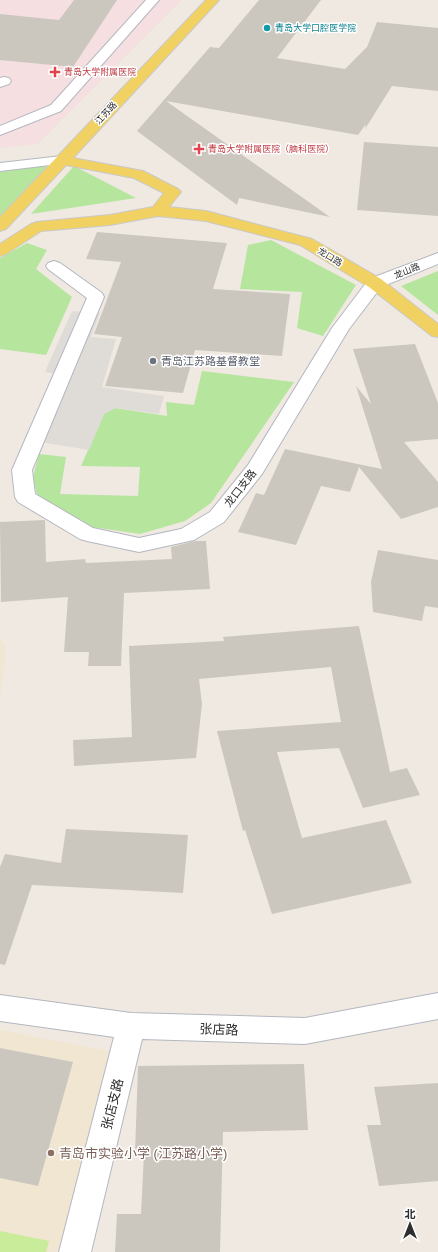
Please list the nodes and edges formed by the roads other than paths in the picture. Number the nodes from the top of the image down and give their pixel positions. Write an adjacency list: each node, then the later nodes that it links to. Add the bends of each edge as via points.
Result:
1 (153, 0): 3 (street, via 56,108)
2 (213, 0): 4 (main road, 江苏路)
3 (0, 131)
4 (62, 160): 5 (street); 6 (main road, 龙口路, via 138,174); 7 (main road, 江苏路)
5 (0, 167)
6 (173, 192): 8 (main road); 9 (main road, 龙口路)
7 (18, 207): 10 (main road, 江苏路); 11 (main road, via 15,214)
8 (158, 211): 9 (main road, 龙口路); 11 (main road, 龙口路, via 110,220)
9 (206, 216): 16 (main road, 龙口路, via 306,242)
10 (0, 226)
11 (37, 227): 12 (street); 13 (main road)
12 (0, 245)
13 (0, 251)
14 (438, 258): 16 (street, 龙山路)
15 (54, 266): 16 (street, 龙口支路, via 96,297 22,470 25,497 87,534 139,545 187,535 218,517 255,469 341,328)
16 (375, 283): 17 (main road, 龙口路)
17 (438, 332)
18 (438, 1006): 20 (street, 张店路, via 305,1031)
19 (0, 1008): 20 (street, 张店路)
20 (131, 1026): 21 (street, 张店支路)
21 (75, 1252)

